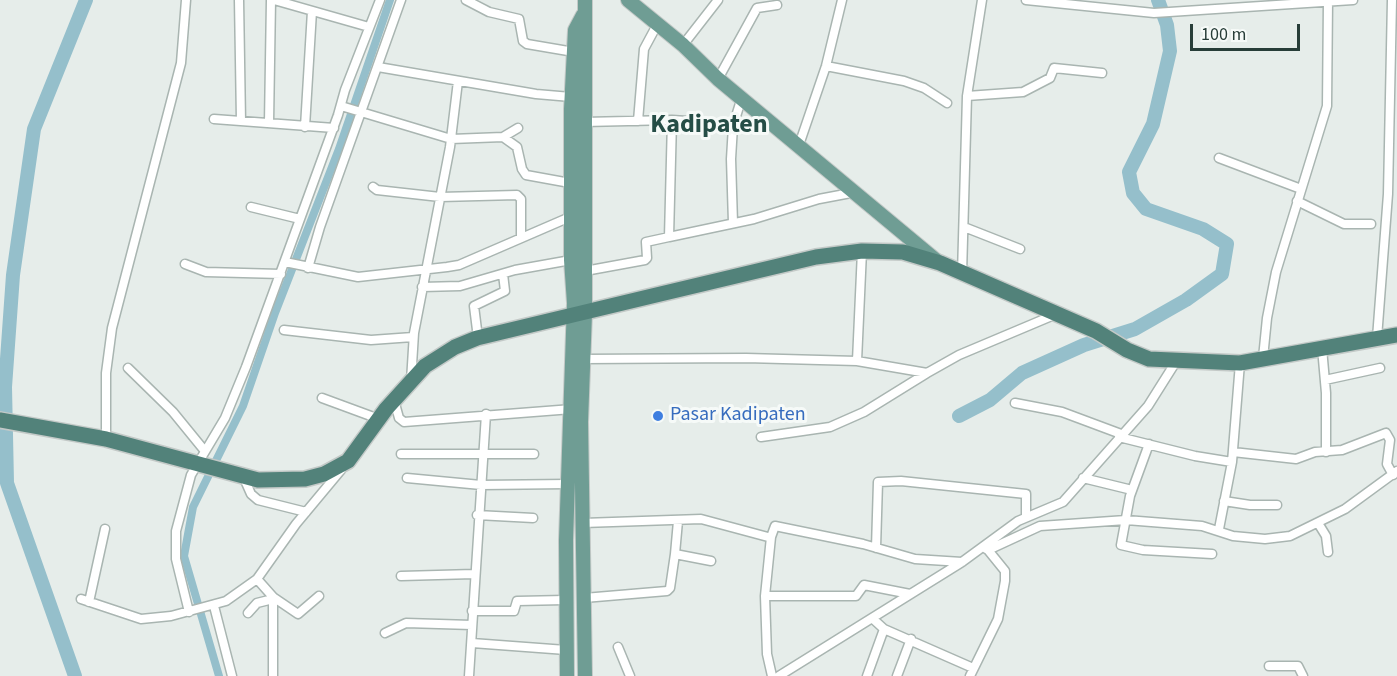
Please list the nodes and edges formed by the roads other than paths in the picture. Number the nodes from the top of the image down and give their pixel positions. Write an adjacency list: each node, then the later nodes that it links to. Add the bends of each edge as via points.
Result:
1 (186, 0): 108 (street, via 181,63 112,328 106,373)
2 (239, 0): 42 (street)
3 (272, 0): 20 (street); 46 (street)
4 (380, 0): 24 (street)
5 (401, 0): 29 (street)
6 (466, 0): 27 (street, via 489,12 519,19 521,35 528,44)
7 (585, 0): 22 (main road)
8 (628, 0): 23 (main road)
9 (718, 0): 26 (street)
10 (842, 0): 28 (street)
11 (982, 0): 34 (street)
12 (1026, 0): 17 (street)
13 (1204, 0): 21 (street)
14 (1353, 0): 16 (street)
15 (1392, 0): 25 (street)
16 (1328, 1): 18 (street); 56 (street, via 1327,106)
17 (1063, 2): 21 (street, via 1154,14)
18 (1246, 3): 21 (street)
19 (777, 5): 32 (street, via 757,8)
20 (312, 11): 24 (street); 47 (street)
21 (1202, 11)
22 (583, 15): 27 (main road, via 575,30); 44 (main road)
23 (658, 23): 26 (main road); 43 (street, via 644,49)
24 (369, 27): 38 (street)
25 (1394, 35): 31 (street)
26 (683, 45): 32 (main road)
27 (574, 52): 35 (main road)
28 (826, 66): 37 (street, via 904,81); 52 (street)
29 (378, 67): 33 (street); 39 (street)
30 (1101, 73): 34 (street, via 1054,68 1050,78 1023,92)
31 (1393, 73): 87 (street)
32 (718, 79): 36 (main road)
33 (458, 81): 35 (street); 51 (street)
34 (967, 96): 65 (street)
35 (571, 97): 54 (main road)
36 (742, 97): 52 (main road); 63 (street, via 733,126)
37 (947, 103)
38 (342, 107): 39 (street); 48 (street)
39 (361, 113): 51 (street); 74 (street)
40 (214, 119): 42 (street)
41 (672, 120): 43 (street); 45 (street); 67 (street)
42 (241, 121): 46 (street)
43 (638, 121): 44 (street)
44 (584, 122): 76 (main road)
45 (702, 122)
46 (269, 123): 47 (street)
47 (305, 127): 48 (street)
48 (333, 128): 62 (street)
49 (518, 128): 50 (street)
50 (503, 137): 51 (street); 54 (street, via 517,147 526,175)
51 (451, 139): 58 (street)
52 (799, 145): 57 (main road)
53 (1219, 158): 56 (street)
54 (570, 183): 61 (main road)
55 (373, 186): 58 (street, via 377,190)
56 (1301, 189): 59 (street)
57 (856, 192): 63 (street); 72 (main road)
58 (440, 196): 66 (street, via 517,195 521,199); 75 (street)
59 (1297, 201): 64 (street, via 1344,224); 89 (street, via 1266,318)
60 (251, 207): 62 (street)
61 (570, 217): 66 (street); 70 (main road)
62 (300, 219): 71 (street)
63 (733, 223): 67 (street)
64 (1371, 224)
65 (964, 226): 68 (street); 79 (street)
66 (522, 236): 75 (street, via 459,265)
67 (669, 237): 76 (street, via 646,242 645,260)
68 (1020, 249)
69 (862, 251): 72 (highway, via 903,252); 81 (highway, via 816,257); 92 (street)
70 (571, 260): 78 (street); 81 (main road)
71 (287, 263): 74 (street); 77 (street)
72 (940, 263): 79 (highway)
73 (185, 264): 77 (street, via 206,272)
74 (307, 268): 75 (street, via 358,277)
75 (426, 269): 80 (street)
76 (585, 271): 81 (main road)
77 (281, 274): 115 (street, via 225,418)
78 (503, 274): 80 (street, via 460,286); 86 (street, via 505,291 474,306)
79 (962, 274): 82 (highway)
80 (422, 287): 85 (street)
81 (580, 315): 86 (highway); 90 (main road); 102 (main road)
82 (1054, 315): 91 (highway, via 1096,331 1149,359); 96 (street, via 959,355)
83 (284, 330): 85 (street, via 371,340)
84 (1397, 335): 87 (highway)
85 (413, 337): 98 (street)
86 (478, 338): 98 (highway, via 435,357)
87 (1377, 338): 88 (highway)
88 (1322, 348): 89 (highway); 97 (street)
89 (1263, 358): 93 (highway)
90 (583, 359): 92 (street); 132 (main road)
91 (1177, 359): 93 (highway); 106 (street, via 1148,406)
92 (857, 361): 96 (street)
93 (1240, 363): 114 (street)
94 (128, 368): 115 (street, via 174,412)
95 (1380, 368): 97 (street)
96 (927, 373): 107 (street, via 864,412 830,427)
97 (1325, 380): 110 (street)
98 (411, 382): 100 (highway)
99 (322, 398): 104 (street)
100 (394, 400): 103 (street, via 404,422); 104 (highway)
101 (1015, 403): 106 (street, via 1062,412)
102 (572, 409): 103 (street); 121 (main road)
103 (486, 414): 111 (street)
104 (379, 418): 116 (highway)
105 (0, 420): 108 (highway)
106 (1120, 435): 109 (street); 120 (street)
107 (761, 437)
108 (106, 440): 115 (highway)
109 (1149, 444): 114 (street); 123 (street)
110 (1326, 452): 114 (street, via 1296,459); 117 (street, via 1386,433 1390,440 1387,464)
111 (483, 453): 112 (street); 113 (street); 122 (street)
112 (401, 454)
113 (534, 454)
114 (1232, 457): 124 (street)
115 (201, 459): 118 (highway); 157 (street, via 183,500 176,531 176,559)
116 (348, 462): 118 (highway, via 304,479 277,481); 126 (street)
117 (1395, 473): 133 (street, via 1369,494)
118 (237, 474): 126 (street, via 258,500)
119 (407, 477): 122 (street)
120 (1083, 478): 123 (street); 128 (street, via 1062,502)
121 (568, 484): 122 (street); 154 (main road)
122 (481, 485): 127 (street)
123 (1132, 490): 130 (street)
124 (1224, 501): 125 (street); 135 (street)
125 (1277, 505)
126 (306, 512): 148 (street)
127 (477, 515): 129 (street); 146 (street)
128 (1026, 517): 136 (street); 139 (street, via 1026,494 878,482)
129 (533, 518)
130 (1126, 520): 135 (street); 137 (street, via 1040,526); 143 (street, via 1123,546)
131 (678, 521): 132 (street); 138 (street, via 701,519); 142 (street)
132 (583, 523): 153 (main road)
133 (1318, 523): 135 (street, via 1290,536 1265,540 1233,536); 141 (street, via 1326,536)
134 (105, 529): 157 (street, via 85,601 141,619)
135 (1219, 529)
136 (1005, 530): 137 (street); 140 (street)
137 (1016, 535): 140 (street)
138 (771, 537): 139 (street, via 775,526); 151 (street)
139 (876, 548): 145 (street, via 929,562)
140 (985, 548): 145 (street); 170 (street, via 1005,571 1005,581 998,619)
141 (1328, 552)
142 (675, 554): 144 (street); 153 (street, via 667,591)
143 (1212, 554)
144 (711, 561)
145 (962, 562): 149 (street)
146 (474, 574): 147 (street); 156 (street)
147 (401, 576)
148 (257, 579): 152 (street); 155 (street)
149 (910, 594): 151 (street, via 864,585 856,596); 161 (street)
150 (319, 596): 152 (street, via 299,614)
151 (765, 596): 177 (street, via 767,654)
152 (273, 598): 158 (street, via 257,603); 172 (street)
153 (584, 598): 160 (main road)
154 (565, 600): 156 (street, via 517,601 516,610); 159 (main road)
155 (211, 607): 157 (street); 171 (street)
156 (472, 611): 162 (street)
157 (191, 612)
158 (248, 613)
159 (565, 615): 160 (main road); 168 (main road)
160 (584, 615): 175 (main road)
161 (872, 618): 163 (street); 178 (street)
162 (472, 625): 164 (street, via 406,623); 166 (street)
163 (884, 629): 165 (street); 179 (street)
164 (385, 633)
165 (911, 639): 170 (street); 180 (street)
166 (472, 643): 168 (street); 173 (street)
167 (618, 647): 176 (street)
168 (566, 650): 174 (main road)
169 (1269, 666): 181 (street, via 1298,666)
170 (971, 672)
171 (232, 676)
172 (273, 676)
173 (469, 676)
174 (567, 676)
175 (585, 676)
176 (630, 676)
177 (772, 676)
178 (779, 676)
179 (867, 676)
180 (897, 676)
181 (1303, 676)

